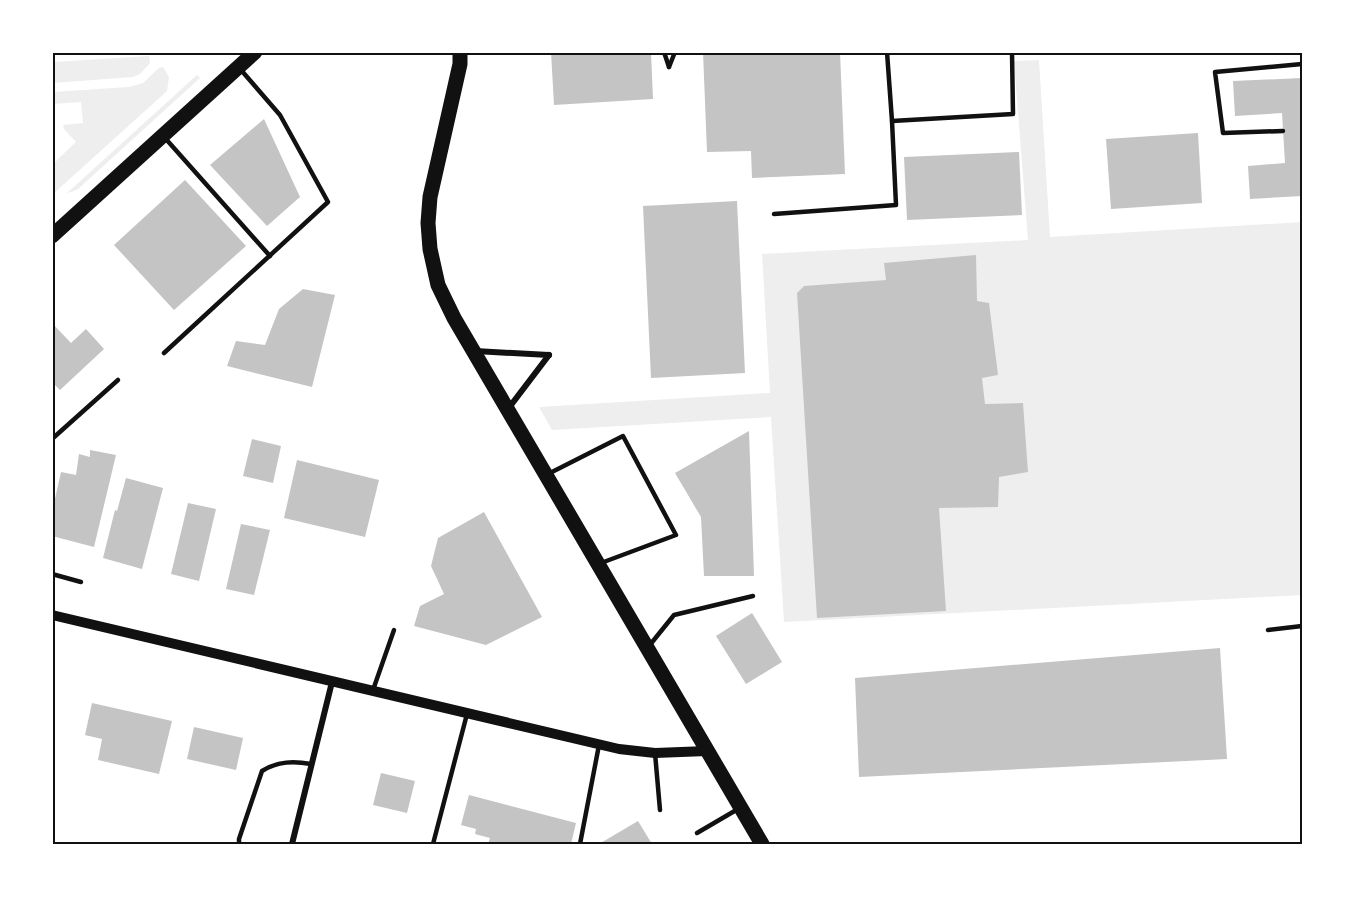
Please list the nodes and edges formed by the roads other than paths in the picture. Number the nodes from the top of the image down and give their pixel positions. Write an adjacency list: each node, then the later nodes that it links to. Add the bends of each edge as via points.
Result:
1 (255, 52): 8 (main road)
2 (460, 52): 15 (main road, via 428,223 438,285)
3 (664, 52): 4 (lane, via 669,67)
4 (675, 52)
5 (887, 52): 9 (lane)
6 (1012, 52): 9 (lane, via 1014,114)
7 (1302, 64): 10 (lane, via 1215,72 1223,133)
8 (239, 68): 11 (main road); 14 (lane, via 280,115 328,202)
9 (892, 121): 12 (lane, via 896,205)
10 (1283, 131)
11 (163, 136): 13 (main road); 14 (lane)
12 (774, 214)
13 (52, 236)
14 (270, 256): 16 (lane)
15 (473, 351): 18 (main road); 18 (street, via 549,355)
16 (164, 353)
17 (118, 380): 19 (lane)
18 (508, 409): 20 (main road)
19 (52, 439)
20 (546, 475): 21 (main road); 21 (lane, via 623,436 676,535)
21 (598, 564): 29 (main road)
22 (52, 574): 23 (lane)
23 (81, 582)
24 (753, 596): 29 (lane, via 674,615)
25 (52, 615): 30 (street)
26 (1302, 626): 28 (lane)
27 (393, 630): 31 (lane)
28 (1268, 630)
29 (647, 648): 34 (main road)
30 (332, 682): 31 (street); 36 (street)
31 (372, 692): 32 (street)
32 (467, 714): 33 (street); 42 (lane)
33 (599, 745): 35 (street); 43 (lane)
34 (707, 751): 35 (street); 37 (main road)
35 (655, 753): 38 (lane)
36 (311, 764): 40 (lane, via 284,762 262,771); 41 (street)
37 (741, 807): 39 (lane); 44 (main road)
38 (660, 810)
39 (697, 833)
40 (239, 844)
41 (293, 844)
42 (433, 844)
43 (580, 844)
44 (762, 844)

